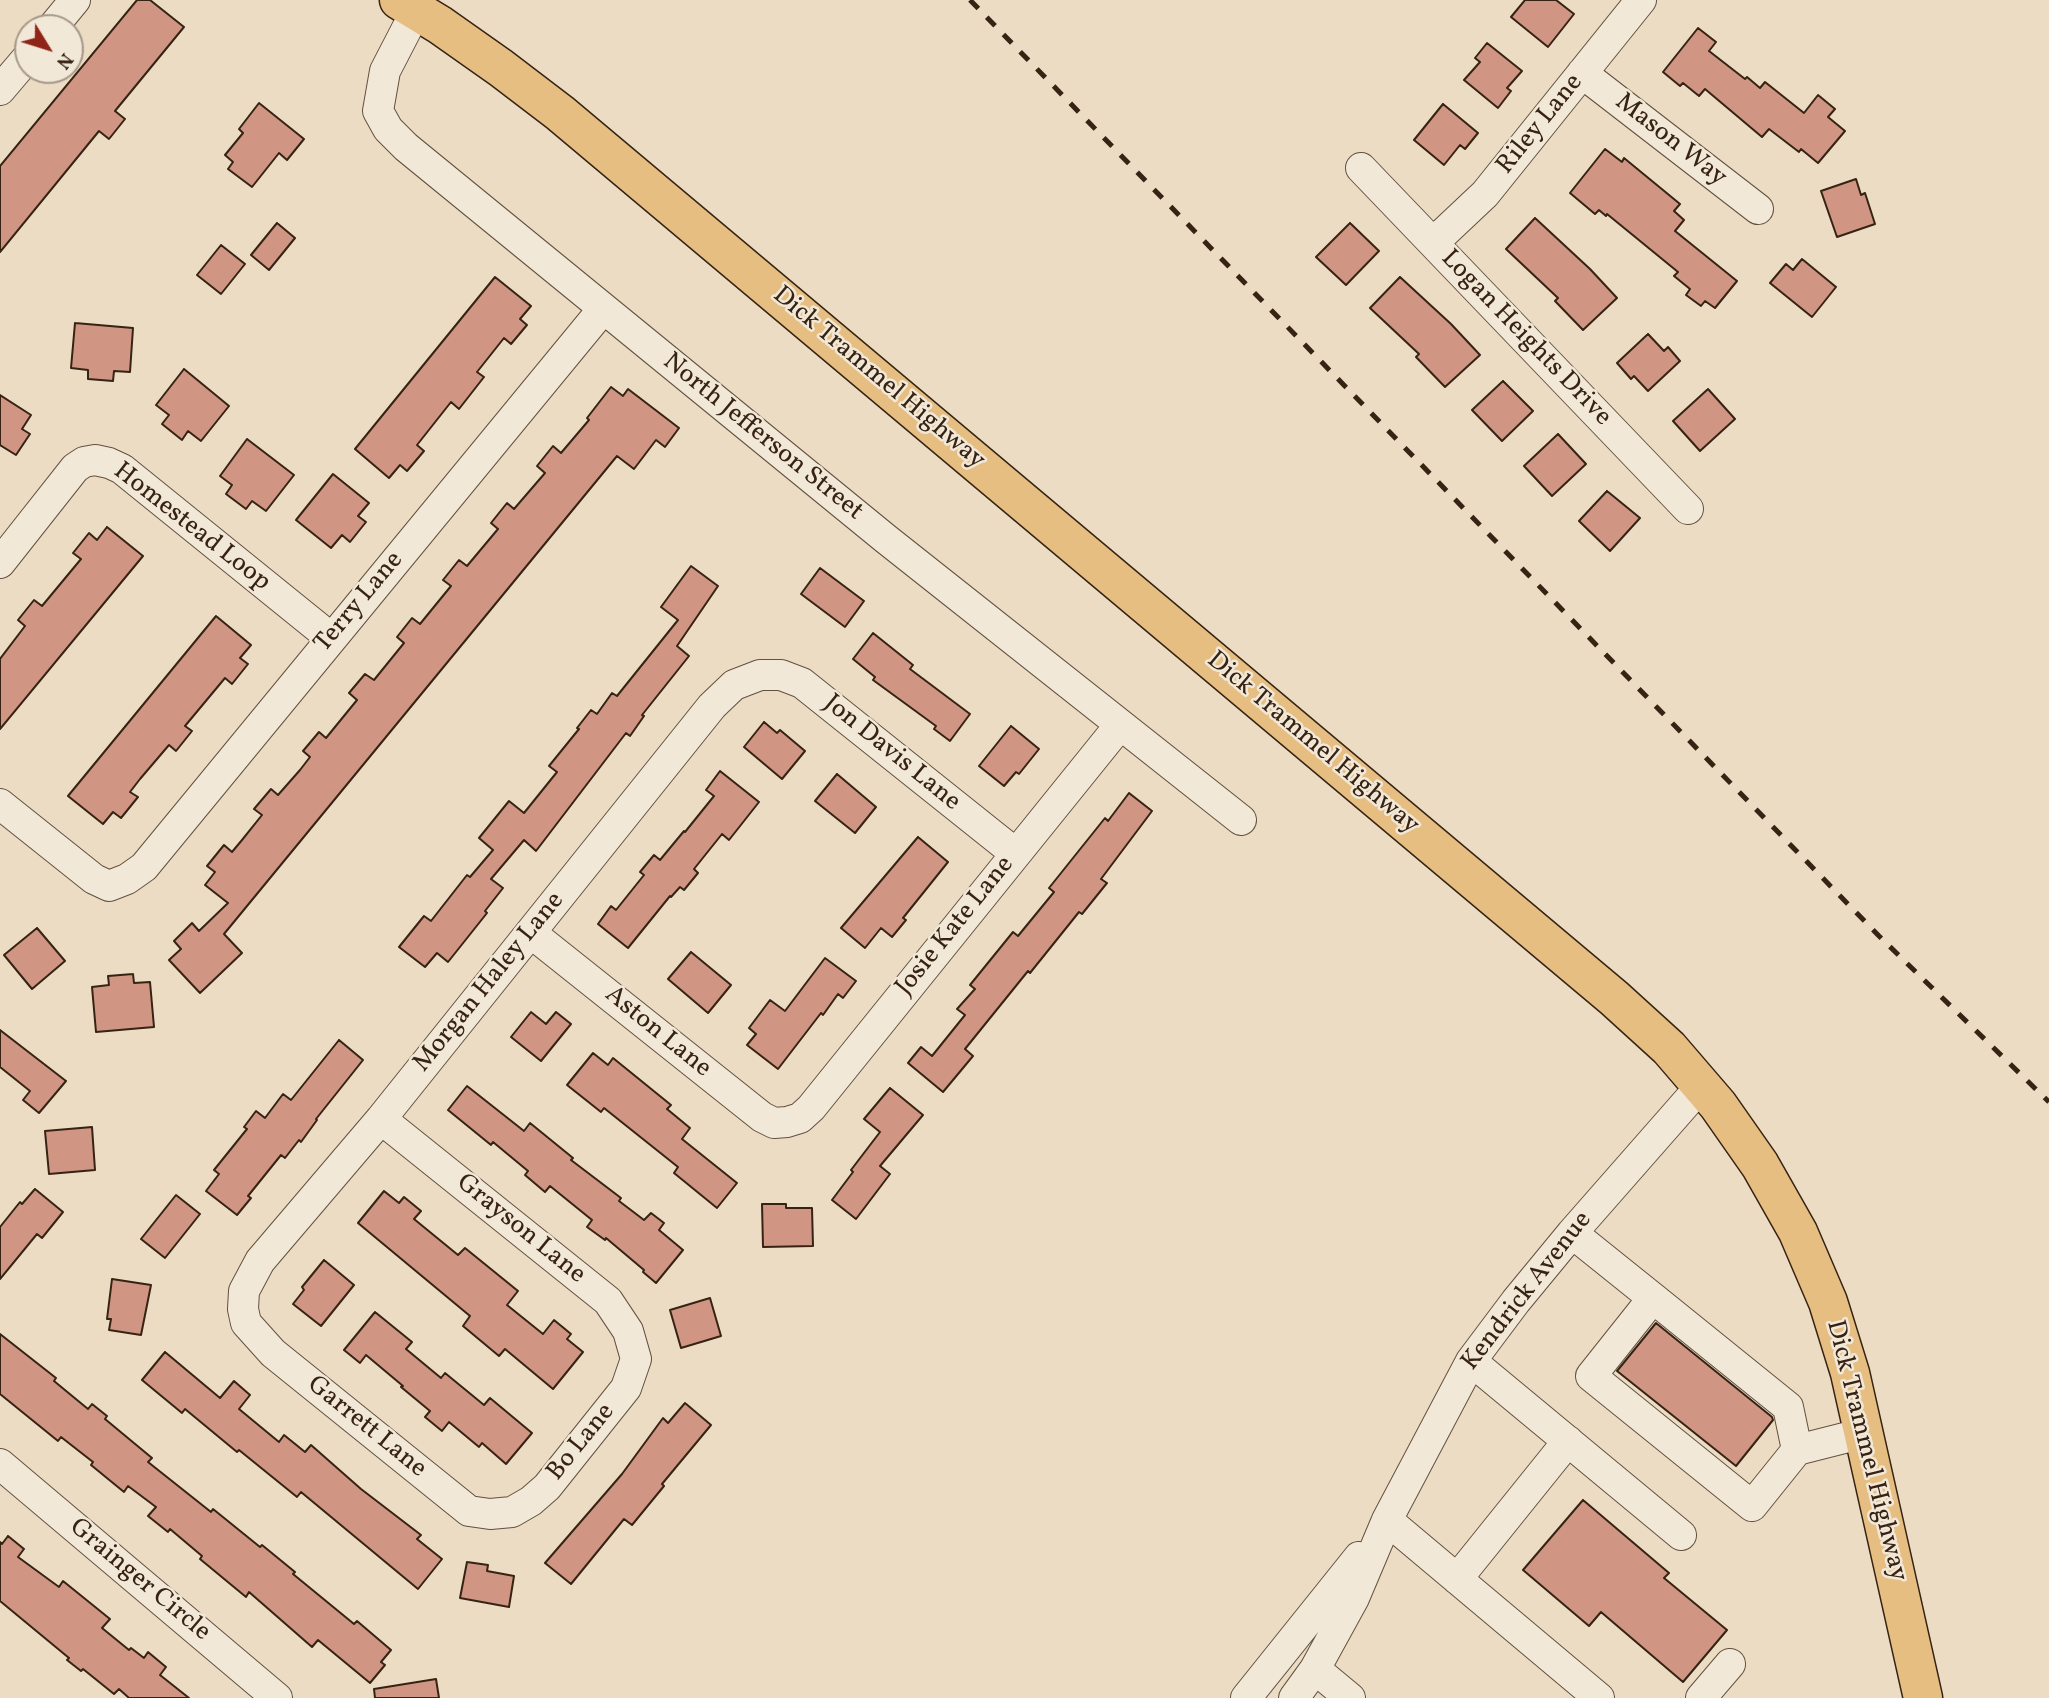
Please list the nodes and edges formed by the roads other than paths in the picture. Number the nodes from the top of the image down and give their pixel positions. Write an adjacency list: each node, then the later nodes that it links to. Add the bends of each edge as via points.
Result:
1 (75, 0): 4 (street)
2 (1641, 0): 5 (street, Riley Lane)
3 (408, 5): 11 (street, North Jefferson Street, via 385,71 378,111 388,129); 21 (main road, Dick Trammel Highway, via 501,68 614,158 1614,998 1669,1048)
4 (64, 14)
5 (1582, 73): 9 (street, Mason Way); 10 (street, Riley Lane, via 1485,194)
6 (14, 74): 7 (street)
7 (0, 90)
8 (1361, 168): 10 (street, Logan Heights Drive)
9 (1758, 209)
10 (1433, 243): 12 (street, Logan Heights Drive)
11 (603, 309): 14 (street, Terry Lane); 16 (street, North Jefferson Street)
12 (1688, 509)
13 (0, 564): 14 (street, Homestead Loop, via 75,468 95,460 109,463)
14 (331, 638): 17 (street, Terry Lane, via 144,867 127,879 109,886 94,879)
15 (760, 675): 19 (street, Jon Davis Lane, via 781,675 802,683); 20 (street, Morgan Haley Lane, via 734,685 712,706)
16 (1120, 725): 18 (street, North Jefferson Street); 19 (street, Josie Kate Lane)
17 (0, 804)
18 (1241, 820)
19 (1015, 853): 23 (street, Josie Kate Lane, via 811,1108)
20 (531, 933): 22 (street, Morgan Haley Lane); 23 (street, Aston Lane, via 762,1117 774,1123)
21 (1702, 1086): 24 (street, Kendrick Avenue); 29 (main road, Dick Trammel Highway, via 1760,1165 1798,1232 1828,1302)
22 (381, 1119): 26 (street, Morgan Haley Lane, via 260,1261 244,1291); 27 (street, Grayson Lane, via 608,1301 628,1331)
23 (787, 1122)
24 (1572, 1233): 25 (street); 28 (street, Kendrick Avenue)
25 (1653, 1298): 31 (street, via 1788,1407); 31 (street, via 1591,1376 1752,1506)
26 (243, 1309): 33 (street, Garrett Lane, via 246,1323 273,1353 469,1511)
27 (636, 1359): 33 (street, Bo Lane, via 626,1388 547,1487)
28 (1471, 1360): 30 (street); 34 (street, Kendrick Avenue)
29 (1864, 1433): 31 (street); 45 (main road, Dick Trammel Highway)
30 (1568, 1441): 35 (street); 36 (street)
31 (1797, 1450)
32 (0, 1464): 39 (street, Grainger Circle)
33 (512, 1512)
34 (1387, 1520): 36 (street); 38 (street, Kendrick Avenue, via 1354,1598); 40 (street, Kendrick Avenue)
35 (1681, 1535)
36 (1457, 1579): 43 (street)
37 (1730, 1664): 44 (street)
38 (1315, 1669): 41 (street, Kendrick Avenue); 42 (street)
39 (277, 1698)
40 (1246, 1698)
41 (1294, 1698)
42 (1350, 1698)
43 (1598, 1698)
44 (1701, 1698)
45 (1923, 1698)

